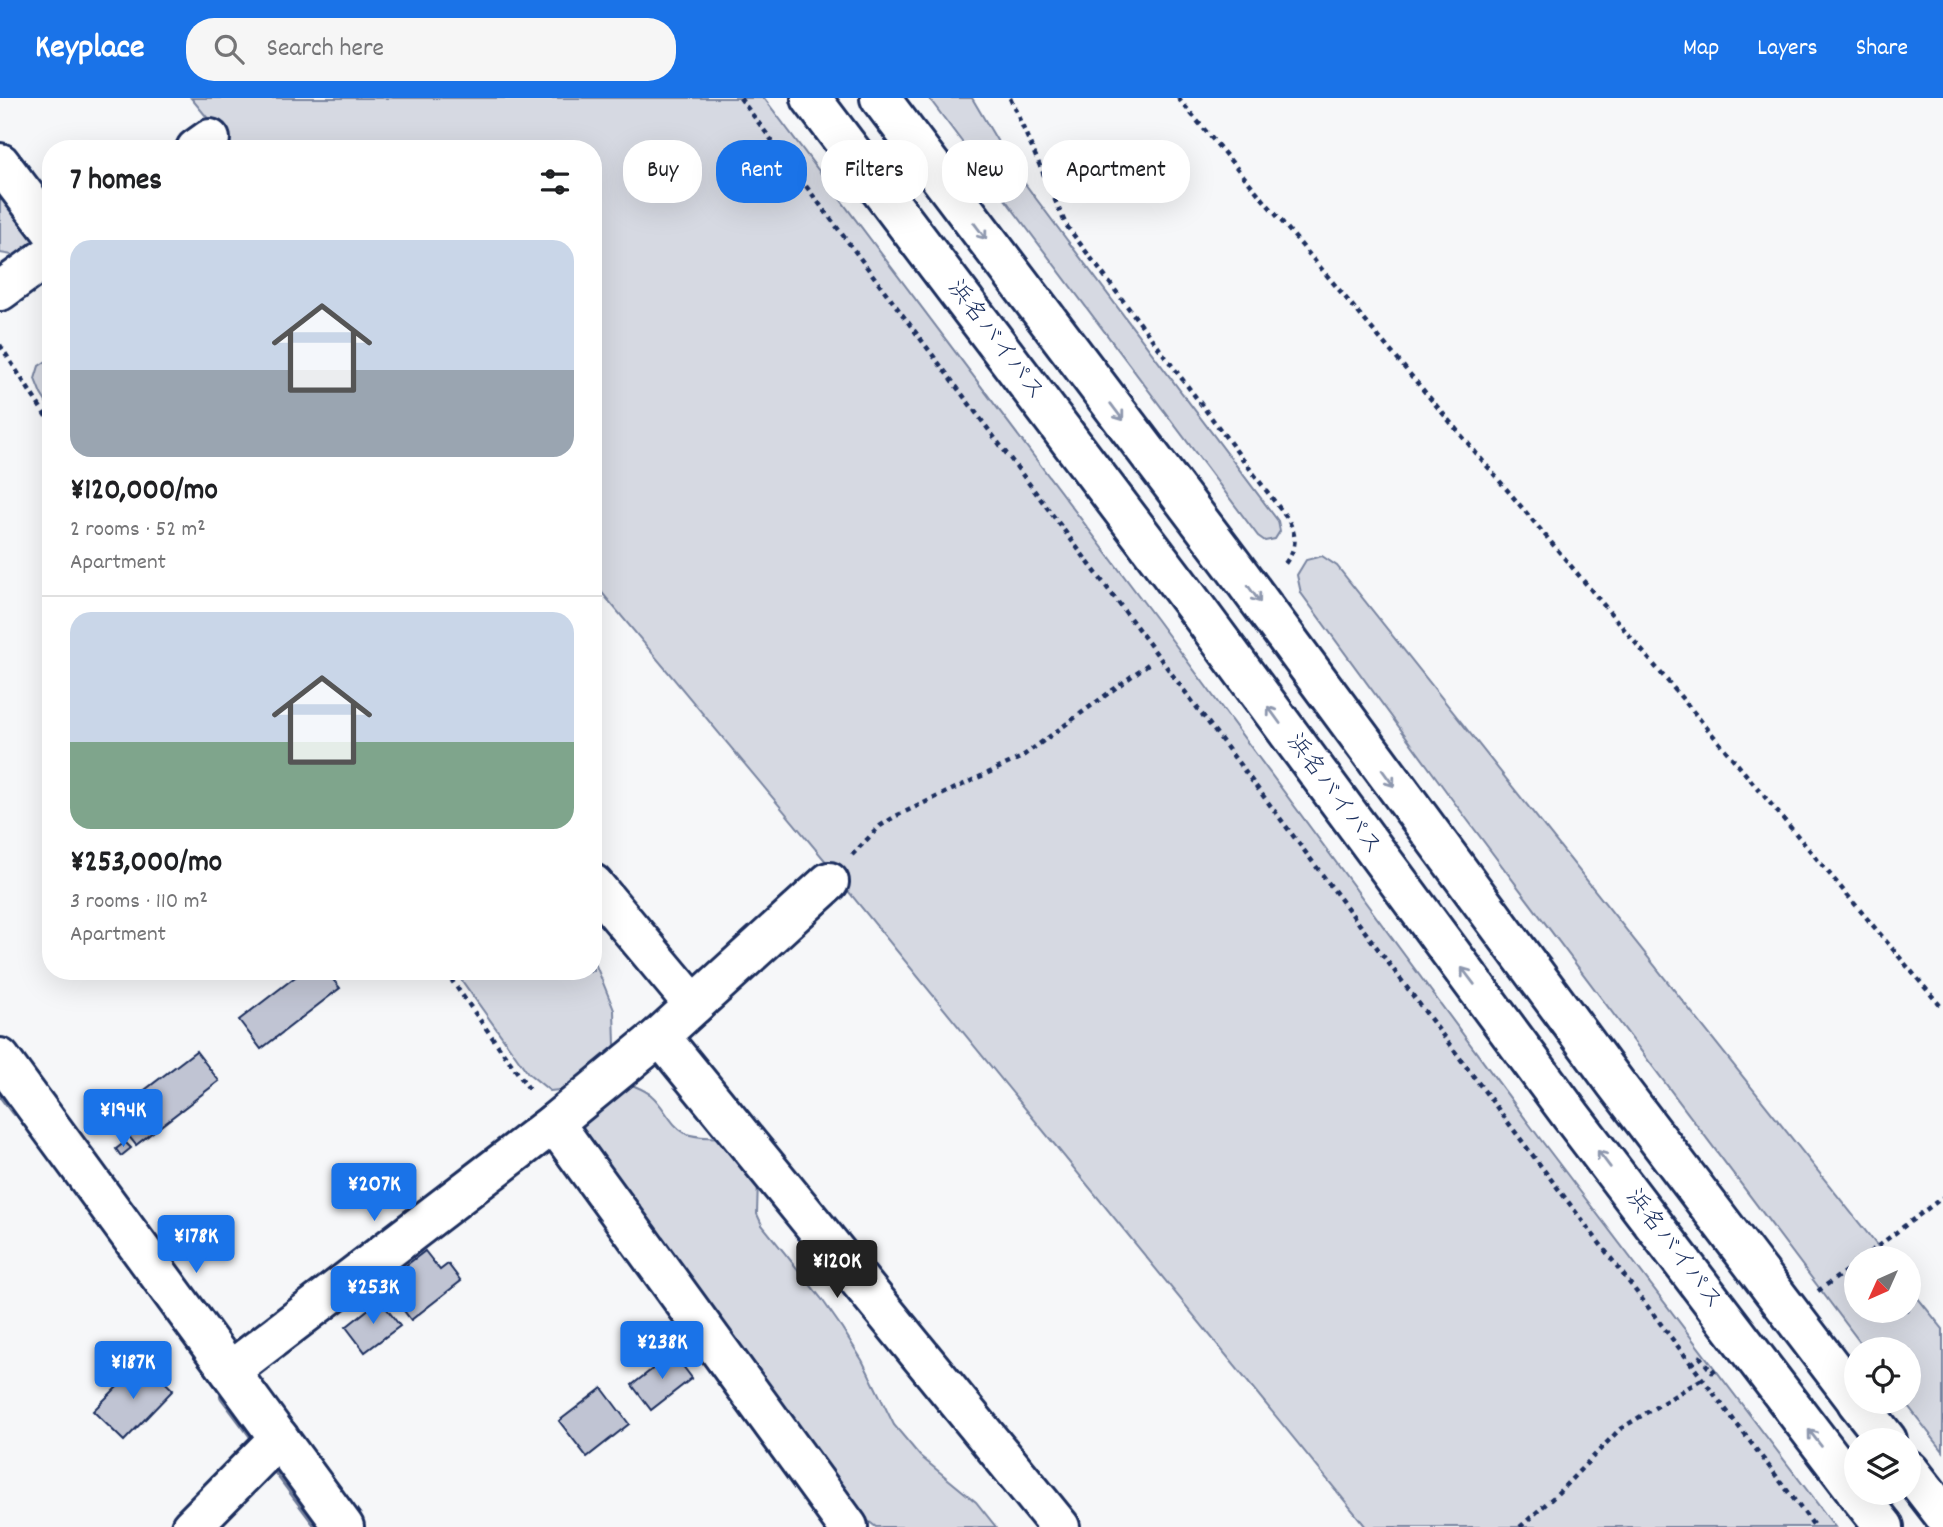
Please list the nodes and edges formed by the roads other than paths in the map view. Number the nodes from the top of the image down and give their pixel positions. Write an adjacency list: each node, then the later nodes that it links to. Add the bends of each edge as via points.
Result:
1 (811, 98): 18 (main road, 浜名バイパス, one-way to 1)
2 (880, 98): 14 (main road, one-way to 14)
3 (0, 163): 4 (main road)
4 (42, 218)
5 (42, 261): 6 (main road)
6 (0, 291)
7 (829, 882): 9 (main road)
8 (602, 895): 9 (main road)
9 (694, 1005): 10 (main road)
10 (660, 1036): 12 (main road); 25 (main road)
11 (0, 1058): 13 (main road)
12 (554, 1123): 13 (main road); 24 (main road)
13 (230, 1371): 17 (main road)
14 (1844, 1384)
15 (1867, 1414): 16 (main road)
16 (1878, 1428)
17 (279, 1438): 22 (main road); 23 (main road)
18 (1844, 1475)
19 (1921, 1486): 21 (main road)
20 (1867, 1505): 26 (main road, 浜名バイパス)
21 (1943, 1514)
22 (191, 1527)
23 (344, 1527)
24 (848, 1527)
25 (1060, 1527)
26 (1884, 1527)

